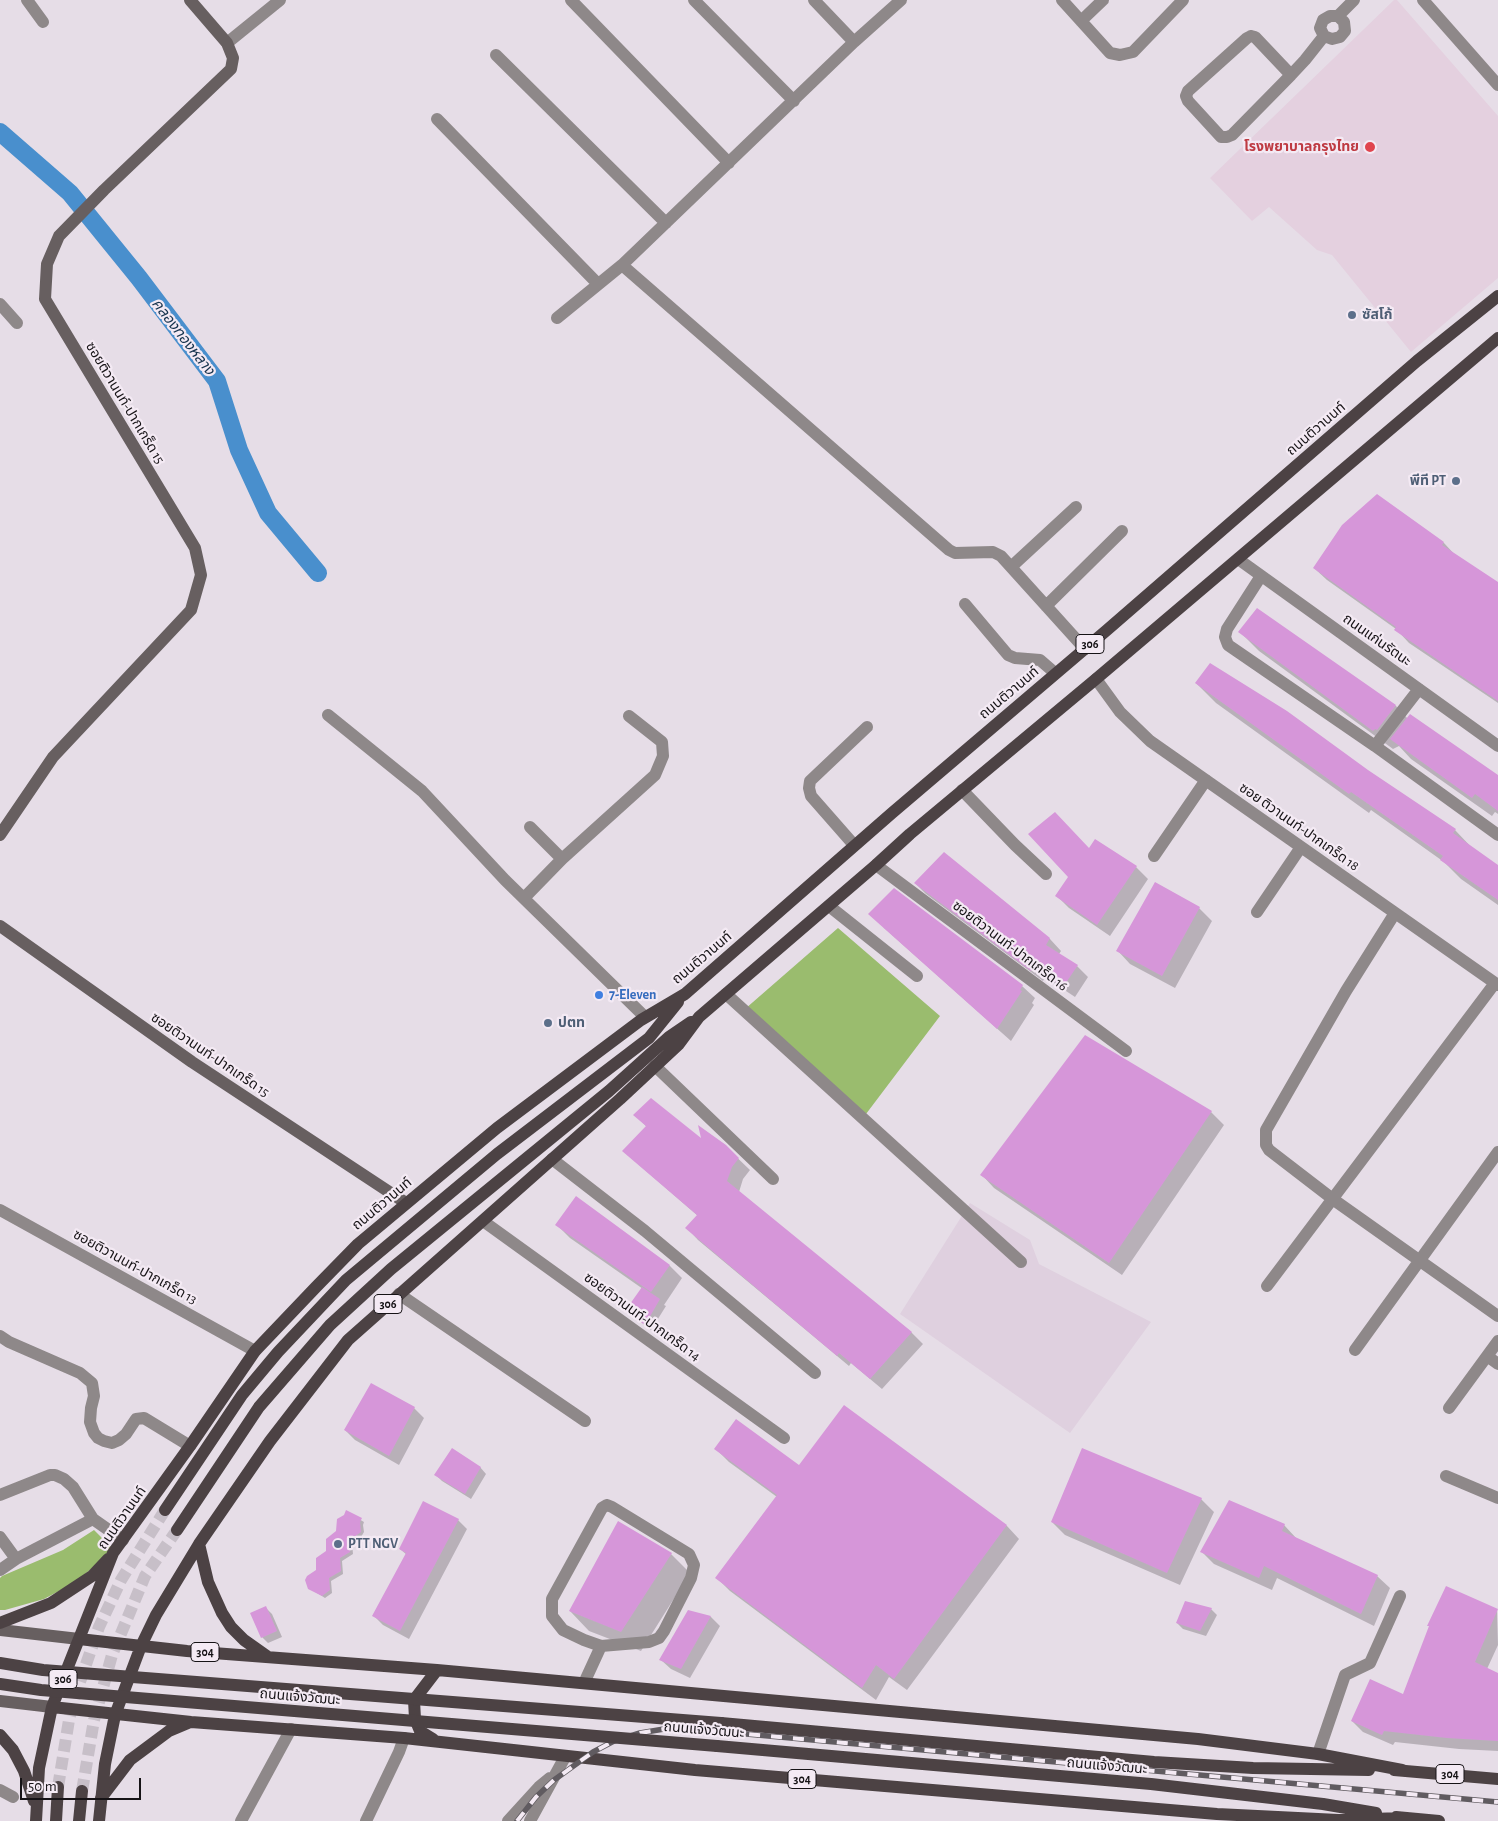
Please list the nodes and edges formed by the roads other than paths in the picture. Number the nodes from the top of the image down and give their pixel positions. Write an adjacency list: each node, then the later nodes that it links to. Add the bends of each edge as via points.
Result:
1 (27, 0): 14 (street)
2 (190, 0): 16 (street)
3 (280, 0): 16 (street)
4 (571, 0): 22 (street)
5 (694, 0): 20 (street)
6 (814, 0): 15 (street)
7 (902, 0): 15 (street)
8 (1062, 0): 13 (street)
9 (1103, 0): 13 (street)
10 (1183, 0): 13 (street, via 1134,52 1120,55 1110,53)
11 (1354, 0): 18 (street, via 1338,16 1344,22 1345,30 1340,37 1324,36)
12 (1423, 0): 19 (street)
13 (1081, 21)
14 (43, 22)
15 (854, 42): 20 (street)
16 (227, 43): 50 (street, ซอยติวานนท์-ปากเกร็ด 15, via 233,58 231,69 59,236 46,264 45,299 195,548 201,575 191,610 52,757)
17 (496, 55): 23 (street)
18 (1292, 75): 18 (street, via 1251,36 1195,84 1186,96 1221,137 1227,137)
19 (1498, 85)
20 (794, 101): 22 (street)
21 (437, 118): 25 (street)
22 (730, 163): 23 (street)
23 (666, 223): 24 (street)
24 (622, 265): 25 (street); 34 (street, via 949,550 955,553 994,552)
25 (598, 284): 28 (street)
26 (1498, 296): 38 (main road, ถนนติวานนท์ / 306, via 1417,361)
27 (0, 304): 29 (street)
28 (556, 318)
29 (17, 322)
30 (1498, 338): 33 (main road, 306)
31 (1076, 507): 34 (street)
32 (1122, 531): 37 (street)
33 (1238, 559): 35 (street, ถนนแก่นรัตนะ); 40 (main road, 306)
34 (1011, 567): 37 (street)
35 (1261, 576): 41 (street, ถนนแก่นรัตนะ); 45 (street, via 1227,629 1228,645)
36 (965, 604): 39 (street, via 1008,654 1015,658 1040,660)
37 (1046, 606): 38 (street)
38 (1085, 649): 39 (main road, ถนนติวานนท์ / 306)
39 (1055, 673): 52 (main road, ถนนติวานนท์ / 306)
40 (1096, 679): 47 (street, ซอย ติวานนท์-ปากเกร็ด 18, via 1120,712 1150,741); 48 (main road, 306)
41 (1419, 688): 45 (street); 46 (street, ถนนแก่นรัตนะ)
42 (328, 715): 58 (street, via 422,791)
43 (629, 716): 55 (street, via 662,742 663,756 655,775)
44 (867, 727): 52 (street, via 810,781 809,788 811,796)
45 (1375, 746): 51 (street)
46 (1498, 746)
47 (1206, 780): 53 (street, ซอย ติวานนท์-ปากเกร็ด 18); 54 (street)
48 (962, 790): 56 (main road, 306); 57 (street)
49 (530, 827): 55 (street)
50 (0, 835)
51 (1498, 835)
52 (854, 846): 65 (main road, ถนนติวานนท์ / 306)
53 (1301, 847): 60 (street); 61 (street, ซอย ติวานนท์-ปากเกร็ด 18)
54 (1154, 856)
55 (562, 859): 58 (street)
56 (876, 865): 59 (main road, 306); 69 (street, ซอยติวานนท์-ปากเกร็ด 16)
57 (1046, 874)
58 (524, 898): 68 (street)
59 (829, 906): 63 (street); 66 (main road, 306)
60 (1257, 912)
61 (1395, 913): 64 (street, ซอย ติวานนท์-ปากเกร็ด 18); 74 (street, via 1266,1130 1269,1150)
62 (0, 926): 75 (street, ซอยติวานนท์-ปากเกร็ด 15, via 192,1062)
63 (917, 976)
64 (1497, 984): 74 (street)
65 (684, 994): 68 (main road, ถนนติวานนท์ / 306); 97 (main road, 306, via 649,1038 497,1154 346,1280 242,1395)
66 (726, 994): 67 (main road, 306); 79 (street)
67 (699, 1016): 70 (main road, 306, via 679,1044); 99 (main road, 306, via 669,1037 609,1091 399,1263 330,1325 259,1407)
68 (645, 1017): 75 (main road, ถนนติวานนท์ / 306, via 497,1128)
69 (1126, 1051)
70 (655, 1066): 72 (main road, 306); 73 (street)
71 (1498, 1152): 78 (street)
72 (552, 1159): 77 (main road, 306); 89 (street, via 645,1231)
73 (773, 1179)
74 (1334, 1200): 78 (street); 80 (street)
75 (406, 1203): 86 (main road, ถนนติวานนท์ / 306, via 358,1244)
76 (0, 1210): 86 (street, ซอยติวานนท์-ปากเกร็ด 13)
77 (483, 1221): 81 (main road, 306); 92 (street, ซอยติวานนท์-ปากเกร็ด 14)
78 (1419, 1260): 82 (street); 85 (street)
79 (1021, 1262)
80 (1267, 1286)
81 (399, 1294): 91 (street); 102 (main road, 306, via 348,1340 270,1441)
82 (1498, 1316)
83 (0, 1336): 93 (street, via 80,1373 92,1383 94,1396 90,1422 98,1438 112,1443 119,1440 136,1419 144,1418)
84 (1498, 1341): 87 (street)
85 (1355, 1350)
86 (255, 1351): 93 (main road, ถนนติวานนท์ / 306)
87 (1487, 1356): 88 (street); 90 (street)
88 (1498, 1364)
89 (815, 1373)
90 (1450, 1408)
91 (585, 1421)
92 (784, 1438)
93 (190, 1446): 101 (main road, ถนนติวานนท์ / 306)
94 (1446, 1476): 96 (street)
95 (0, 1495): 98 (street, via 55,1475 73,1487)
96 (1498, 1498)
97 (165, 1510)
98 (93, 1519): 101 (street); 104 (street)
99 (177, 1530)
100 (0, 1537): 104 (street)
101 (123, 1540): 103 (main road, ถนนติวานนท์ / 306)
102 (198, 1544): 110 (main road, 306); 112 (main road, via 208,1582 222,1613 244,1640)
103 (113, 1553): 107 (main road, via 92,1576 51,1603); 109 (main road, ถนนติวานนท์ / 306)
104 (16, 1559): 105 (street)
105 (0, 1570)
106 (1400, 1596): 125 (street, via 1370,1663 1345,1675)
107 (0, 1623)
108 (0, 1630): 109 (street, ถนนแจ้งวัฒนะ)
109 (79, 1640): 110 (main road, ถนนแจ้งวัฒนะ / 304); 118 (main road, ถนนติวานนท์ / 306)
110 (141, 1646): 112 (main road, ถนนแจ้งวัฒนะ / 304); 119 (main road, 306)
111 (601, 1646): 111 (street, via 660,1638 691,1578 694,1565 689,1554 607,1505 602,1508 552,1599 551,1607 552,1616 563,1630); 115 (street)
112 (268, 1657): 114 (main road, ถนนแจ้งวัฒนะ / 304)
113 (0, 1663): 127 (main road, ถนนแจ้งวัฒนะ, bridge, via 43,1670 721,1723 1154,1762 1252,1768)
114 (437, 1670): 115 (main road, ถนนแจ้งวัฒนะ / 304); 124 (main road, via 414,1700 415,1719 420,1731)
115 (584, 1683): 125 (main road, ถนนแจ้งวัฒนะ / 304)
116 (0, 1684): 137 (main road, ถนนแจ้งวัฒนะ, bridge, via 1152,1784 1323,1804)
117 (0, 1701): 118 (street, ถนนแจ้งวัฒนะ)
118 (52, 1707): 119 (main road, ถนนแจ้งวัฒนะ / 304); 135 (main road, ถนนติวานนท์ / 306, via 40,1768)
119 (115, 1715): 120 (main road, ถนนแจ้งวัฒนะ / 304); 134 (main road, 306)
120 (191, 1722): 121 (main road, ถนนแจ้งวัฒนะ / 304); 134 (main road, via 169,1731 130,1760)
121 (291, 1728): 123 (main road, ถนนแจ้งวัฒนะ / 304); 141 (street)
122 (0, 1735): 135 (main road, via 24,1771)
123 (404, 1738): 124 (main road, ถนนแจ้งวัฒนะ / 304); 142 (street)
124 (437, 1742): 126 (main road, ถนนแจ้งวัฒนะ / 304)
125 (1318, 1754): 127 (main road, ถนนแจ้งวัฒนะ / 304)
126 (565, 1757): 128 (street); 136 (main road, ถนนแจ้งวัฒนะ / 304)
127 (1402, 1770): 129 (main road, ถนนแจ้งวัฒนะ / 304)
128 (556, 1773): 143 (street); 144 (street)
129 (1498, 1779)
130 (58, 1787): 138 (main road)
131 (0, 1790): 133 (street)
132 (82, 1791): 139 (main road)
133 (13, 1797)
134 (101, 1798): 140 (main road, 306)
135 (36, 1816)
136 (1217, 1818): 137 (main road, ถนนแจ้งวัฒนะ / 304)
137 (1404, 1818): 145 (main road, ถนนแจ้งวัฒนะ / 304)
138 (56, 1821)
139 (79, 1821)
140 (100, 1821)
141 (241, 1821)
142 (366, 1821)
143 (508, 1821)
144 (530, 1821)
145 (1439, 1821)

